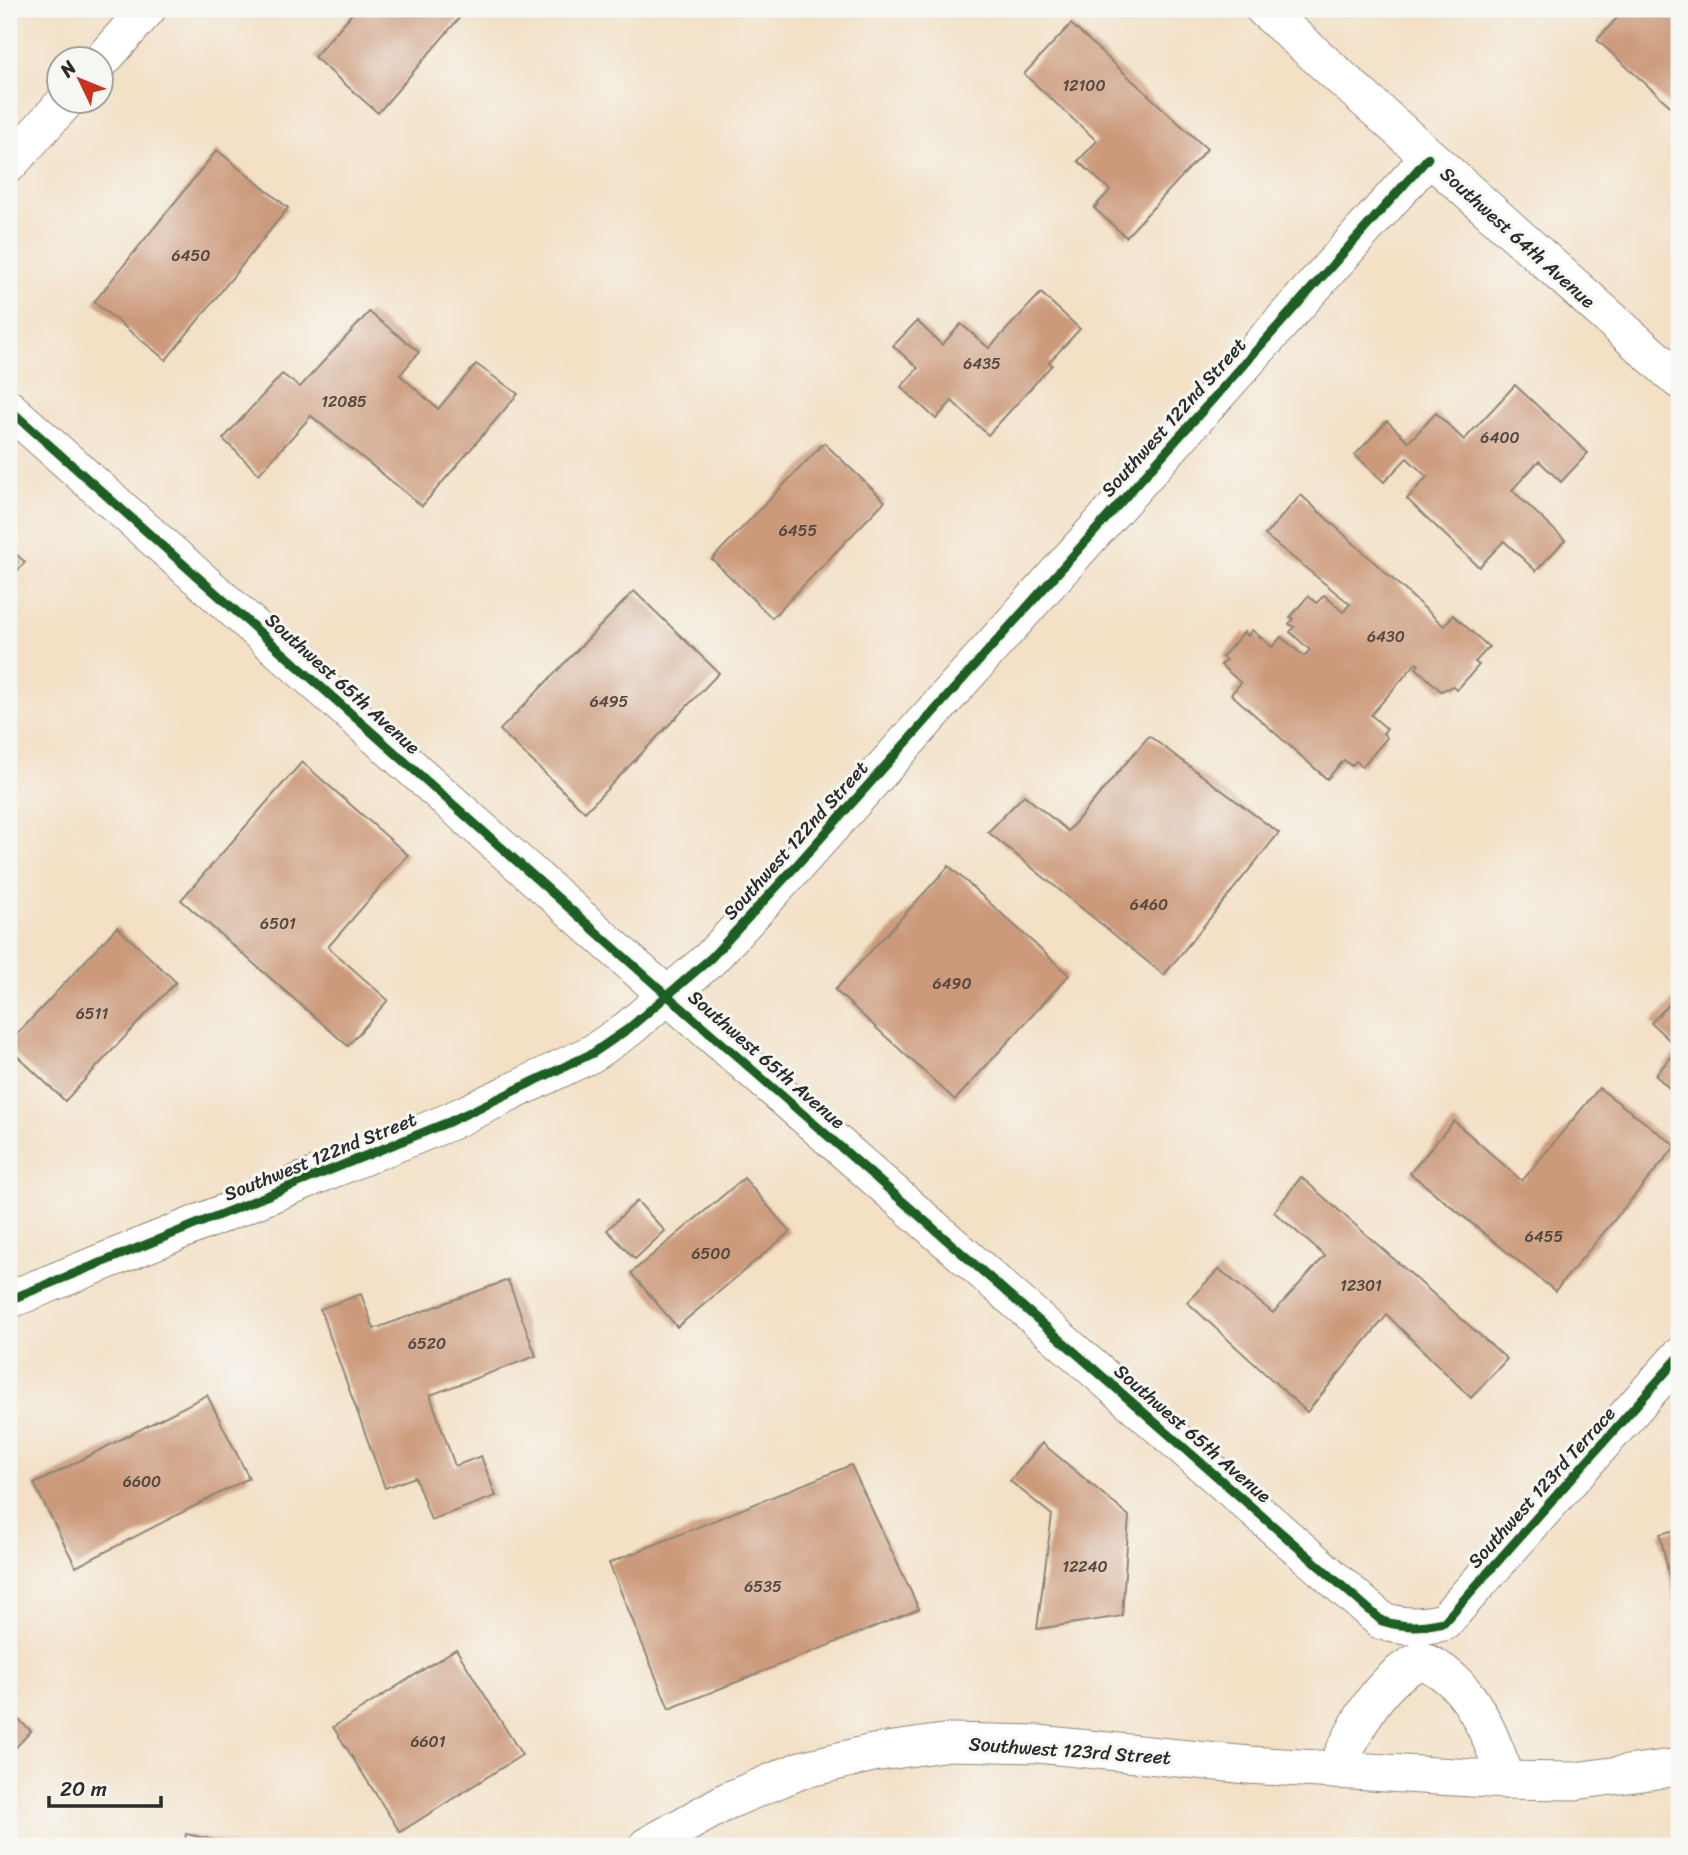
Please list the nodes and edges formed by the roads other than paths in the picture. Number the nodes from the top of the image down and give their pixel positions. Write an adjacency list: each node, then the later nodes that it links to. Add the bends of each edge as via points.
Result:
1 (147, 9): 3 (street)
2 (1264, 9): 5 (street, Southwest 64th Avenue)
3 (114, 46)
4 (52, 116): 6 (street)
5 (1428, 158): 7 (street, Southwest 64th Avenue); 9 (street, Southwest 122nd Street, via 795,867 711,958)
6 (9, 164)
7 (1679, 380)
8 (9, 409): 9 (street, Southwest 65th Avenue)
9 (668, 996): 10 (street, Southwest 122nd Street, via 593,1053 518,1091); 12 (street, Southwest 65th Avenue, via 1365,1608 1382,1621 1402,1627)
10 (9, 1300)
11 (1679, 1357): 12 (street, Southwest 123rd Terrace)
12 (1421, 1644): 14 (street, via 1381,1689); 15 (street, Southwest 65th Avenue, via 1464,1691 1484,1722)
13 (1679, 1767): 15 (street, via 1575,1781)
14 (1335, 1770): 15 (street, Southwest 123rd Street); 16 (street, Southwest 123rd Street, via 1038,1744 950,1742 801,1770 727,1801)
15 (1507, 1780)
16 (647, 1846)

